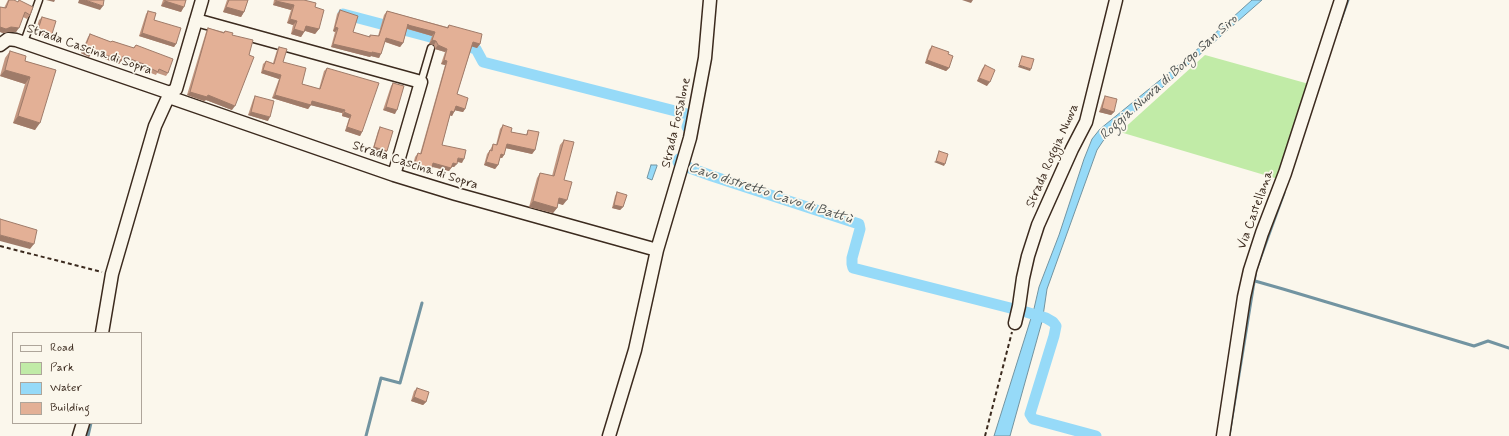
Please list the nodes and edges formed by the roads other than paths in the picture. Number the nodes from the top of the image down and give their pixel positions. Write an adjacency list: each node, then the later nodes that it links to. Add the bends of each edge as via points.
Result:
1 (39, 0): 7 (lane)
2 (202, 0): 6 (street)
3 (710, 0): 13 (street, Strada Fossalone, via 705,58 690,138)
4 (1116, 0): 14 (street, Strada Roggia Nuova, via 1086,122 1038,225 1026,264)
5 (1341, 0): 19 (street, Via Castellana, via 1250,270)
6 (196, 20): 10 (street); 11 (street, via 176,89)
7 (24, 42): 8 (street, Strada Cascina di Sopra, via 8,39); 11 (street, Strada Cascina di Sopra)
8 (0, 45)
9 (432, 48): 10 (lane)
10 (421, 82): 12 (street)
11 (169, 95): 12 (street, Strada Cascina di Sopra); 15 (street, via 155,126 112,274)
12 (394, 175): 13 (street, Strada Cascina di Sopra)
13 (657, 250): 18 (street, Strada Fossalone, via 635,350)
14 (1017, 314)
15 (102, 332)
16 (83, 424): 17 (street)
17 (79, 436)
18 (610, 436)
19 (1222, 436)

